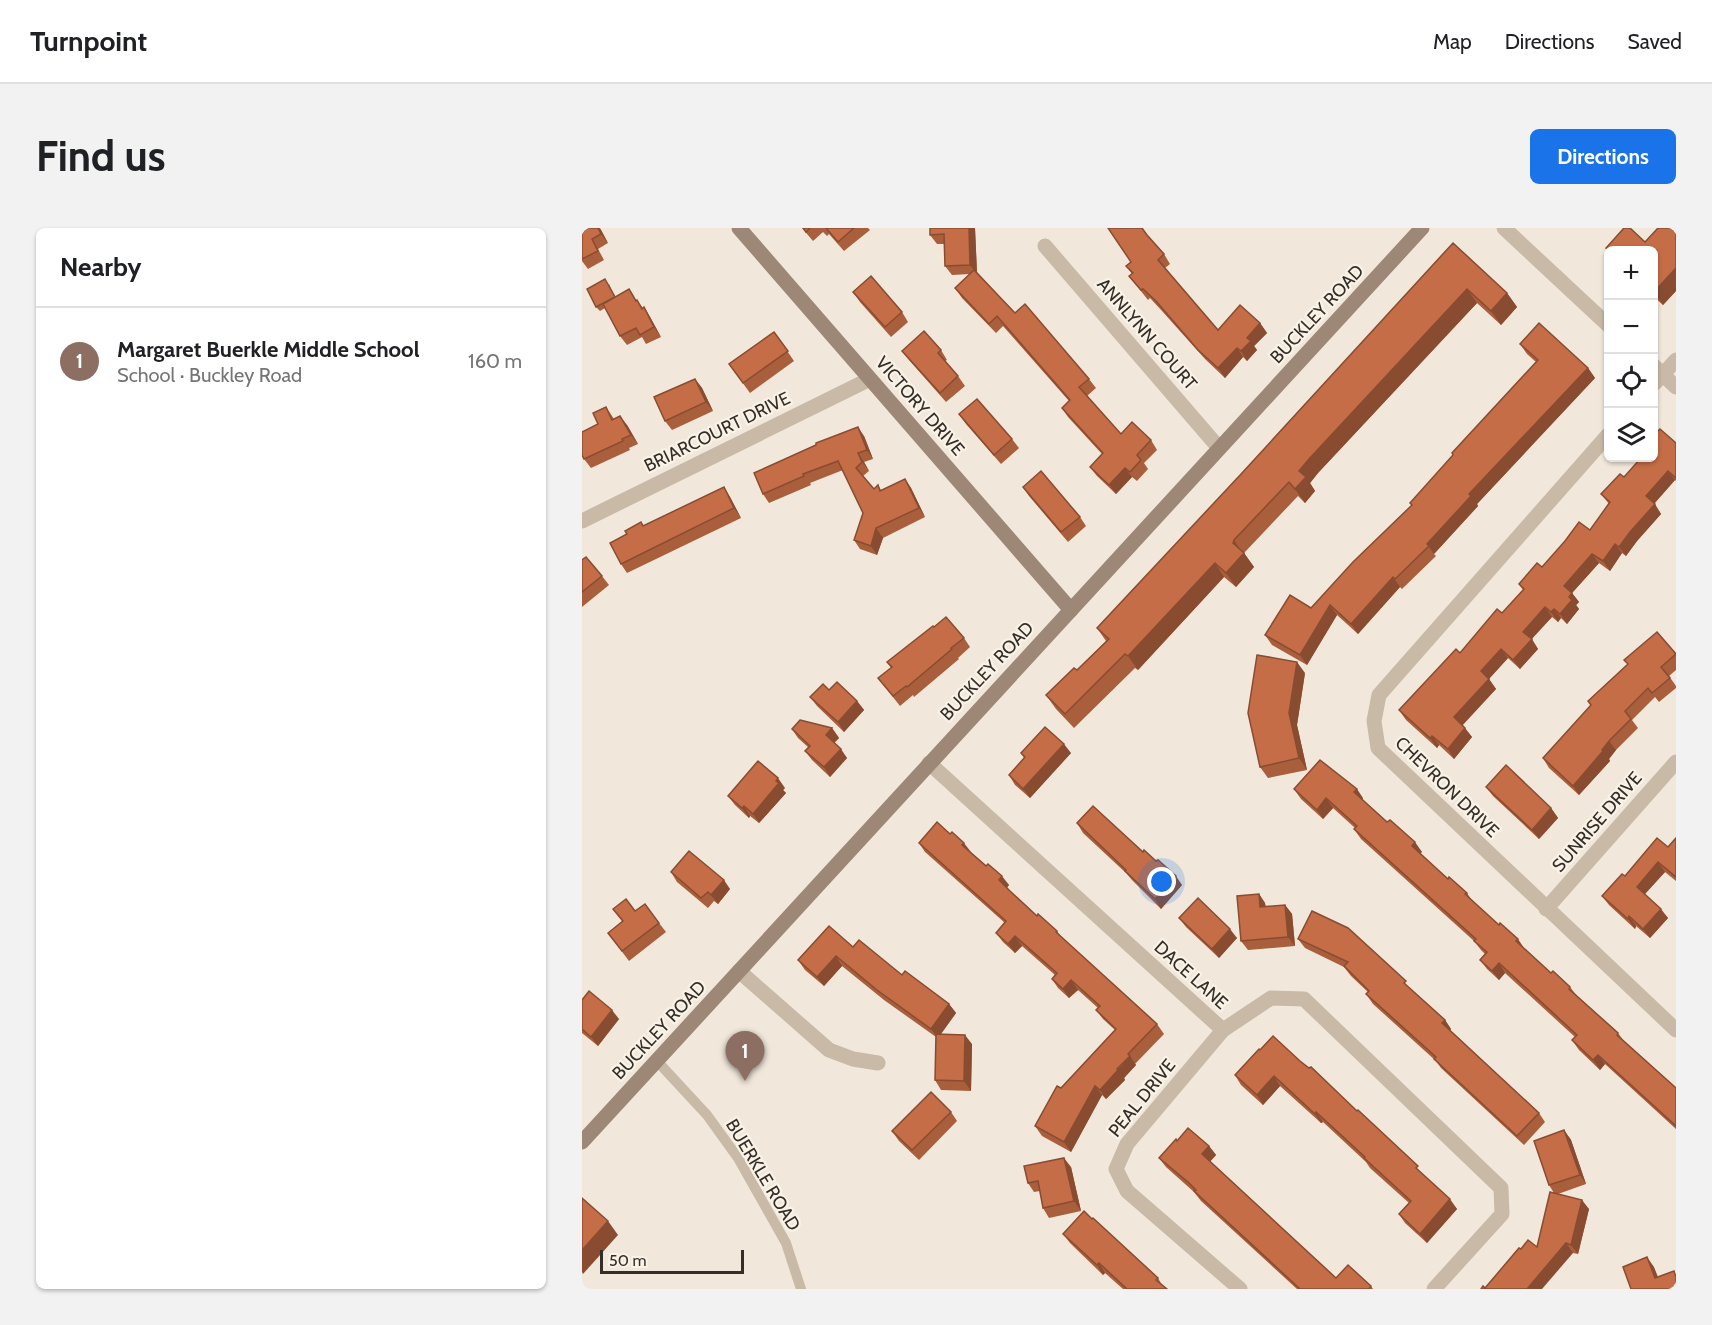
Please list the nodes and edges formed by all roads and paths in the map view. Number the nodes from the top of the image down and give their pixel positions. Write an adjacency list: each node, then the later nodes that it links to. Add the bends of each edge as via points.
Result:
1 (740, 228): 9 (street, VICTORY DRIVE)
2 (1422, 228): 12 (street, BUCKLEY ROAD)
3 (1504, 228): 5 (street)
4 (1045, 246): 12 (street, ANNLYNN COURT)
5 (1604, 321)
6 (1676, 360): 7 (street)
7 (1658, 374)
8 (1658, 376): 10 (street)
9 (870, 379): 13 (street, BRIARCOURT DRIVE); 14 (street, VICTORY DRIVE)
10 (1676, 387)
11 (1604, 440): 17 (street, CHEVRON DRIVE, via 1379,695 1374,722 1378,748)
12 (1220, 448): 14 (street, BUCKLEY ROAD)
13 (582, 521)
14 (1071, 610): 16 (street, BUCKLEY ROAD)
15 (1676, 762): 17 (street, SUNRISE DRIVE)
16 (929, 763): 18 (street, BUCKLEY ROAD); 19 (street, DACE LANE)
17 (1546, 909): 20 (street, CHEVRON DRIVE)
18 (739, 970): 21 (street, BUCKLEY ROAD); 22 (street, via 829,1050)
19 (1223, 1030): 25 (street, PEAL DRIVE, via 1126,1144 1116,1169 1127,1191); 26 (street, DACE LANE, via 1271,998 1304,999 1502,1188 1502,1214)
20 (1676, 1030)
21 (657, 1060): 23 (street, BUCKLEY ROAD); 24 (lane, BUERKLE ROAD, via 707,1115 738,1158 786,1243)
22 (878, 1063)
23 (582, 1142)
24 (801, 1289)
25 (1240, 1289)
26 (1434, 1289)

